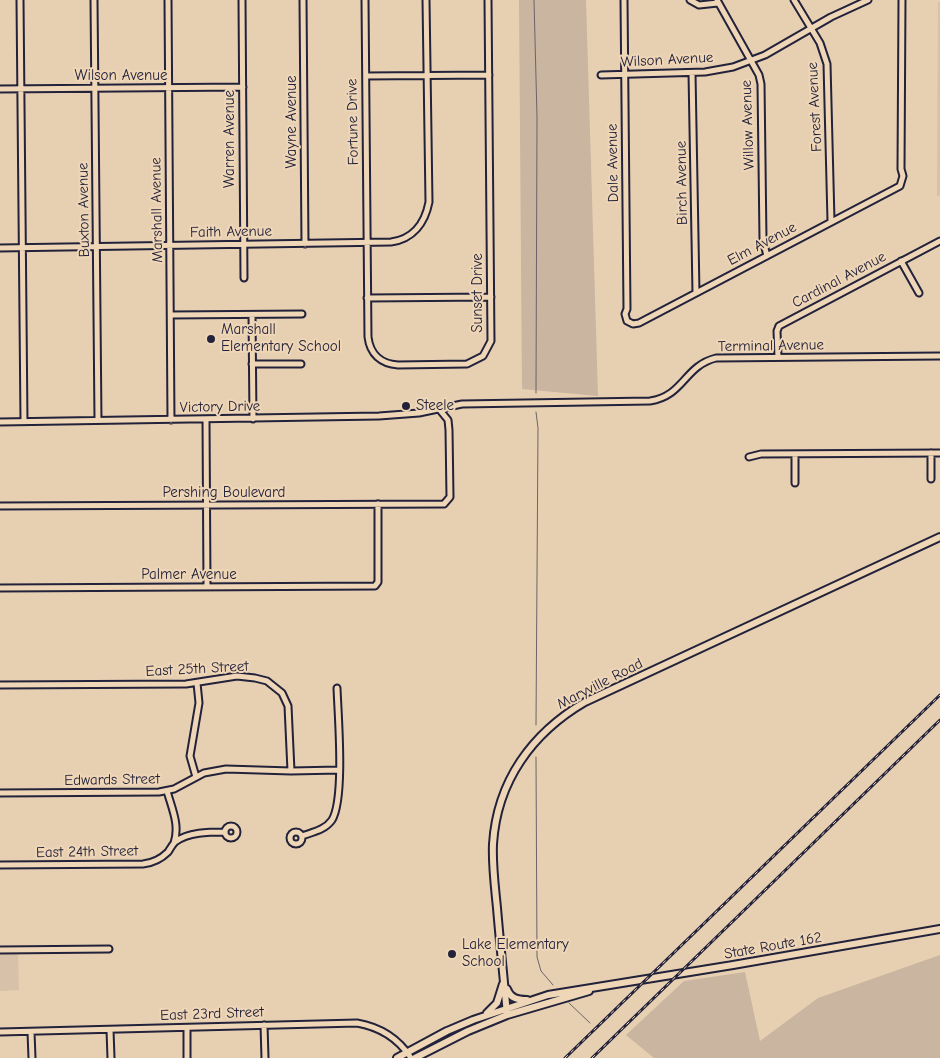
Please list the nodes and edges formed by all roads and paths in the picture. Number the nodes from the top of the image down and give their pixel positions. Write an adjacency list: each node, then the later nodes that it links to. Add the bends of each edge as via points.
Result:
1 (20, 0): 26 (street)
2 (94, 0): 27 (street, Buxton Avenue)
3 (168, 0): 23 (street, Marshall Avenue)
4 (242, 0): 24 (street, Warren Avenue)
5 (303, 0): 31 (street, Wayne Avenue)
6 (365, 0): 21 (street, Fortune Drive)
7 (426, 0): 22 (street, Faith Avenue)
8 (488, 0): 19 (street, Sunset Drive)
9 (624, 0): 18 (street, Dale Avenue)
10 (690, 0): 14 (street, Willow Avenue, via 699,5)
11 (794, 0): 15 (street, Forest Avenue)
12 (866, 0): 15 (street, Wilson Avenue)
13 (902, 0): 28 (street, Elm Avenue, via 903,180 897,189)
14 (717, 2): 16 (street, Willow Avenue)
15 (811, 28): 16 (street, Wilson Avenue); 28 (street, Forest Avenue, via 824,53 828,74)
16 (752, 61): 17 (street, Wilson Avenue); 37 (street, Willow Avenue, via 761,84 763,240)
17 (692, 73): 18 (street, Wilson Avenue); 41 (street, Birch Avenue)
18 (625, 74): 20 (street, Wilson Avenue); 47 (street, Dale Avenue, via 625,314)
19 (489, 75): 22 (street); 42 (street, Sunset Drive)
20 (601, 75)
21 (366, 76): 22 (street); 30 (street, Fortune Drive)
22 (427, 76): 30 (street, Faith Avenue, via 429,202 425,217 412,234 400,241)
23 (169, 88): 24 (street, Wilson Avenue); 27 (street, Wilson Avenue); 33 (street, Marshall Avenue)
24 (242, 88): 32 (street, Warren Avenue)
25 (0, 89): 26 (street, Wilson Avenue)
26 (21, 89): 27 (street, Wilson Avenue); 36 (street)
27 (95, 89): 34 (street, Buxton Avenue)
28 (831, 221): 37 (street, Elm Avenue)
29 (940, 240): 38 (street, Cardinal Avenue)
30 (367, 243): 31 (street, Faith Avenue); 43 (street, Sunset Drive)
31 (305, 244): 32 (street, Faith Avenue)
32 (244, 245): 33 (street, Faith Avenue); 39 (street, Warren Avenue)
33 (170, 246): 34 (street, Faith Avenue); 45 (street, Marshall Avenue)
34 (97, 247): 36 (street, Faith Avenue); 55 (street, Buxton Avenue)
35 (0, 248): 36 (street, Faith Avenue)
36 (23, 248): 57 (street)
37 (767, 256): 41 (street, Elm Avenue)
38 (901, 261): 40 (street); 49 (street, Cardinal Avenue, via 779,326)
39 (244, 278)
40 (919, 293)
41 (696, 294): 47 (street, Elm Avenue, via 639,323)
42 (491, 297): 43 (street); 43 (street, Sunset Drive, via 491,341 479,359 467,364 398,365 384,362 371,350)
43 (367, 298)
44 (302, 314): 46 (street)
45 (171, 315): 46 (street); 56 (street, Marshall Avenue)
46 (252, 315): 50 (street)
47 (629, 323)
48 (940, 356): 49 (street, Terminal Avenue)
49 (778, 357): 52 (street, Terminal Avenue, via 708,360 696,367 672,393 656,400 471,403)
50 (252, 364): 51 (street); 54 (street)
51 (301, 364)
52 (439, 409): 54 (street, Victory Drive, via 393,416); 65 (street, Pershing Boulevard, via 448,424 448,501 444,504)
53 (206, 419): 54 (street, Victory Drive); 56 (street, Victory Drive); 67 (street)
54 (253, 419)
55 (98, 420): 56 (street, Victory Drive); 57 (street, Victory Drive)
56 (171, 420)
57 (24, 421): 58 (street, Victory Drive)
58 (0, 422)
59 (931, 453): 60 (street); 61 (street); 63 (street)
60 (940, 453)
61 (795, 454): 62 (street); 64 (street)
62 (749, 457)
63 (931, 479)
64 (796, 483)
65 (378, 504): 67 (street, Pershing Boulevard); 69 (street, Palmer Avenue, via 375,586)
66 (0, 506): 67 (street, Pershing Boulevard)
67 (206, 506): 69 (street)
68 (940, 537): 86 (main road, Maryville Road, via 584,702 537,739 509,779 494,830 493,858)
69 (207, 587): 70 (street, Palmer Avenue)
70 (0, 588)
71 (197, 683): 72 (street, East 25th Street); 75 (street, East 25th Street, via 246,676 267,681 278,689 286,700 289,713); 76 (street, via 199,703 190,756)
72 (0, 684)
73 (337, 688): 74 (street)
74 (339, 770): 75 (street, Edwards Street); 80 (street, via 338,800 332,819 324,828)
75 (291, 771): 76 (street, Edwards Street, via 226,769)
76 (196, 777): 77 (street, Edwards Street)
77 (167, 791): 78 (street, Edwards Street); 81 (street, via 176,824)
78 (0, 793)
79 (225, 832): 81 (street, East 24th Street, via 194,835)
80 (302, 836)
81 (174, 843): 82 (street, East 24th Street, via 156,861 143,864)
82 (0, 865)
83 (940, 929): 87 (main road, State Route 162)
84 (109, 949): 85 (street)
85 (0, 950)
86 (504, 977): 88 (main road, via 509,994); 89 (main road, Maryville Road); 91 (main road, via 497,1003)
87 (609, 985): 88 (main road, State Route 162); 90 (main road, State Route 162)
88 (530, 1000): 89 (main road, State Route 162)
89 (506, 1008): 90 (main road, Maryville Road); 91 (main road, State Route 162)
90 (507, 1015): 97 (main road, State Route 162)
91 (482, 1017): 97 (main road, State Route 162, via 447,1031)
92 (264, 1025): 93 (street, East 23rd Street); 97 (street, East 23rd Street, via 366,1025 391,1036); 101 (street)
93 (187, 1028): 94 (street, East 23rd Street); 100 (street)
94 (110, 1030): 96 (street, East 23rd Street); 99 (street)
95 (0, 1032): 96 (street, East 23rd Street)
96 (31, 1032): 98 (street)
97 (411, 1056): 102 (main road)
98 (32, 1058)
99 (110, 1058)
100 (187, 1058)
101 (264, 1058)
102 (397, 1058)

